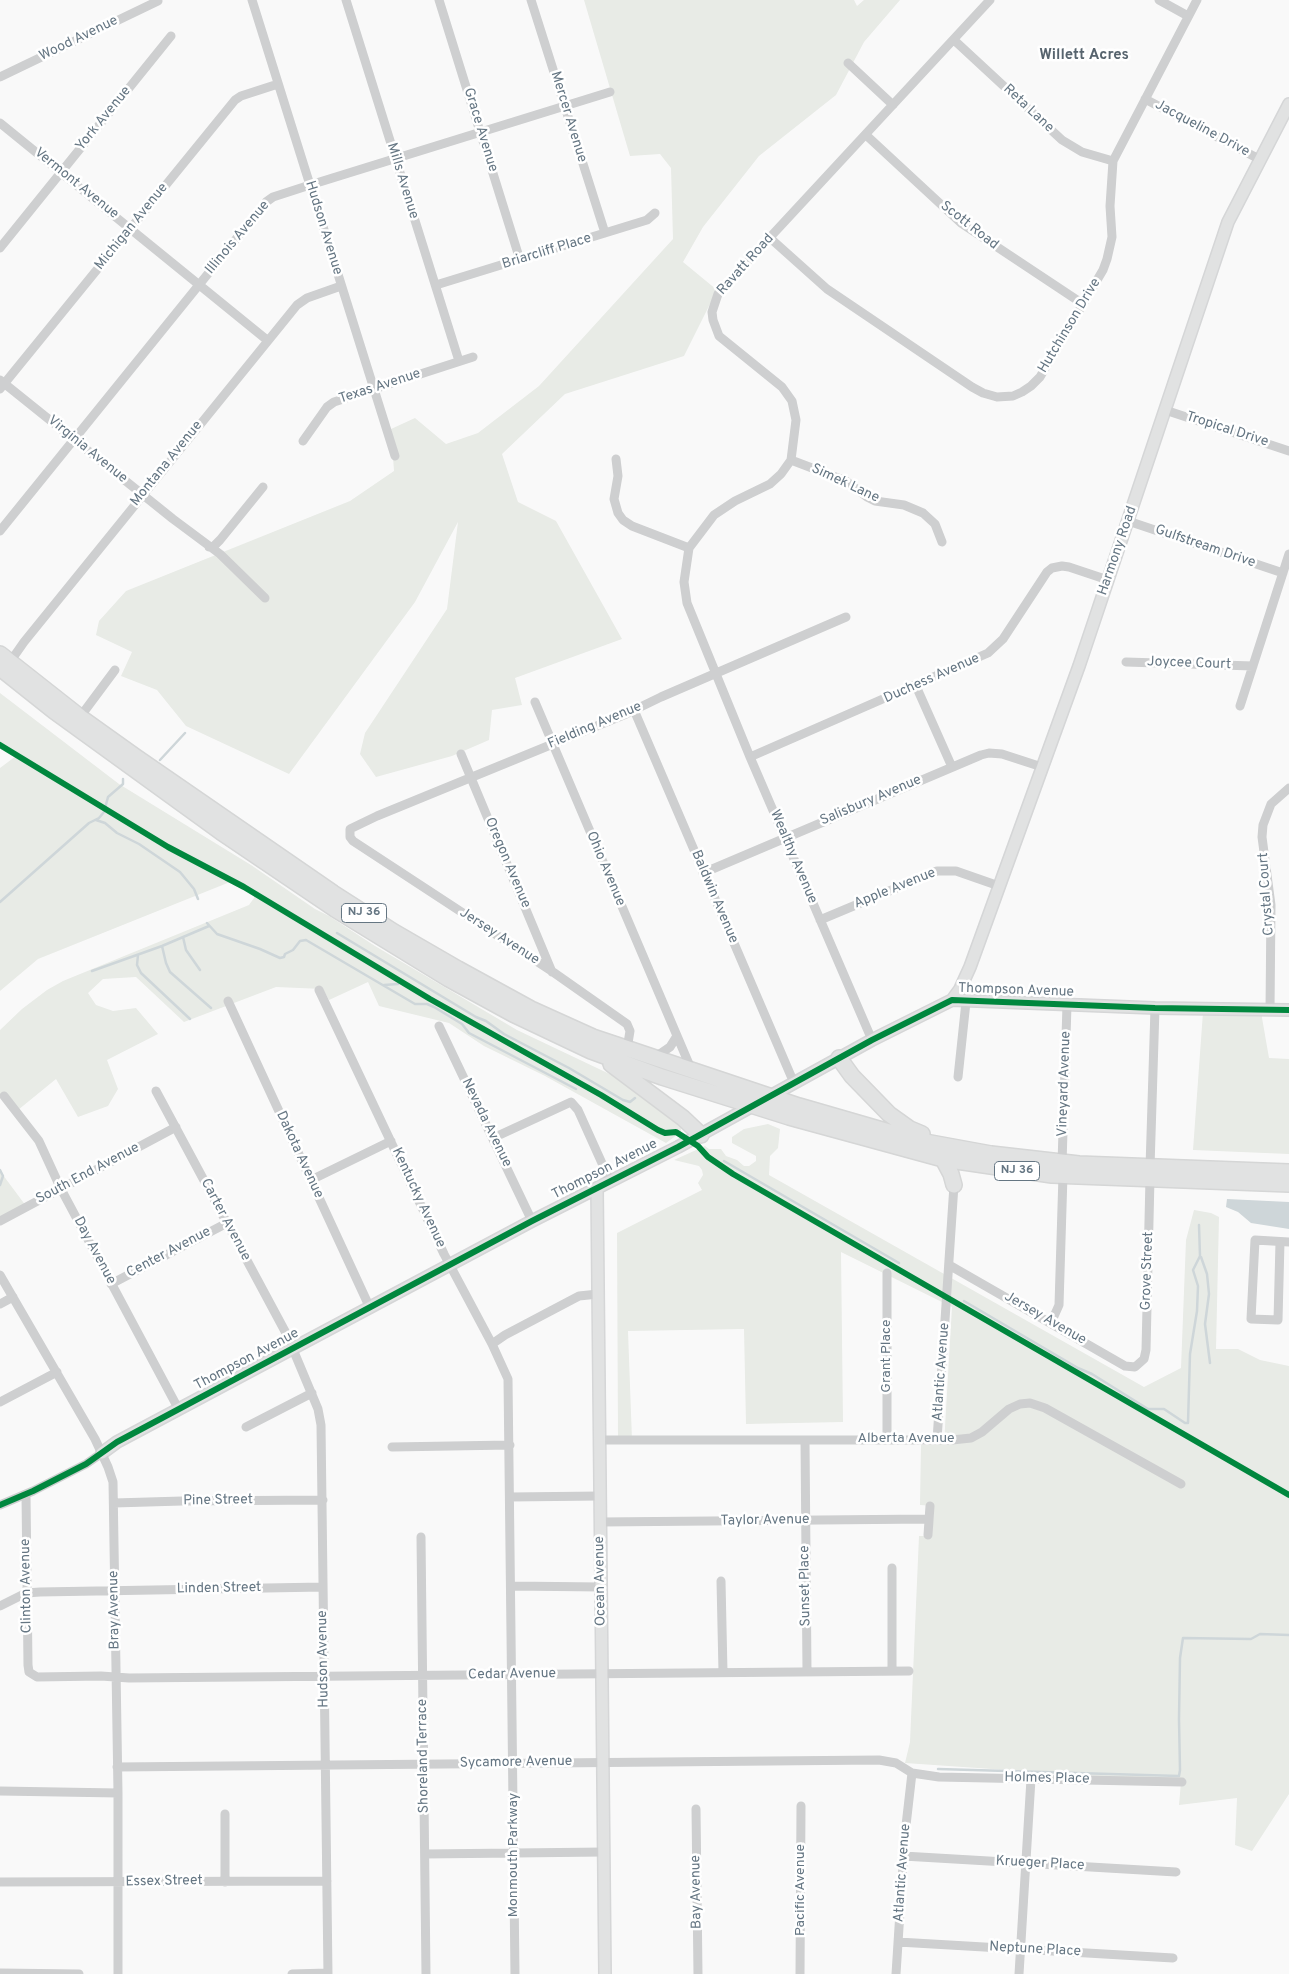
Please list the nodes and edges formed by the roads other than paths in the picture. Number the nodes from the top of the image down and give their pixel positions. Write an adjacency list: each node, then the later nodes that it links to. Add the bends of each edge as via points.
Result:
1 (252, 0): 14 (street, Hudson Avenue)
2 (346, 0): 23 (street, Mills Avenue)
3 (439, 0): 21 (street, Grace Avenue)
4 (532, 0): 19 (street, Mercer Avenue)
5 (990, 0): 11 (street, Ravatt Road)
6 (1159, 0): 9 (street)
7 (1197, 0): 9 (street, Hutchinson Drive)
8 (158, 1): 13 (street, Wood Avenue)
9 (1188, 16): 16 (street, Hutchinson Drive)
10 (171, 36): 26 (street, York Avenue)
11 (954, 40): 18 (street, Ravatt Road); 25 (street, Reta Lane, via 1062,140 1082,152)
12 (848, 63): 18 (street)
13 (0, 77)
14 (278, 84): 27 (street, Hudson Avenue); 29 (street, Michigan Avenue, via 235,100)
15 (610, 92): 19 (street, Illinois Avenue)
16 (1145, 99): 24 (street, Jacqueline Drive); 25 (street, Hutchinson Drive)
17 (1289, 104): 24 (street, Harmony Road)
18 (893, 105): 22 (street, Ravatt Road)
19 (565, 106): 21 (street, Illinois Avenue); 30 (street, Mercer Avenue)
20 (0, 123): 26 (street, Vermont Avenue)
21 (480, 132): 23 (street, Illinois Avenue); 33 (street, Grace Avenue)
22 (866, 135): 31 (street, Ravatt Road); 37 (street, Scott Road, via 961,223)
23 (396, 159): 27 (street, Illinois Avenue); 34 (street, Mills Avenue)
24 (1259, 159): 43 (street, Harmony Road, via 1228,222)
25 (1113, 161): 37 (street, Hutchinson Drive, via 1110,248 1103,270)
26 (62, 172): 29 (street, Vermont Avenue); 32 (street, York Avenue)
27 (310, 185): 35 (street, Illinois Avenue, via 266,202); 36 (street, Hudson Avenue)
28 (655, 213): 30 (street, Briarcliff Place, via 647,220)
29 (130, 228): 35 (street, Vermont Avenue); 41 (street, Michigan Avenue)
30 (605, 233): 33 (street, Briarcliff Place)
31 (770, 238): 37 (street, Hutchinson Drive, via 827,289 990,396 1013,396 1027,390); 49 (street, Ravatt Road, via 718,294 713,320 723,341 778,383 789,396 796,420)
32 (0, 248)
33 (520, 260): 34 (street, Briarcliff Place)
34 (436, 285): 40 (street, Mills Avenue)
35 (198, 286): 38 (street, Vermont Avenue); 44 (street, Illinois Avenue)
36 (341, 286): 38 (street, Montana Avenue, via 301,301); 42 (street, Hudson Avenue)
37 (1083, 304)
38 (268, 340): 51 (street, Montana Avenue)
39 (473, 357): 40 (street, Texas Avenue)
40 (459, 362): 42 (street, Texas Avenue)
41 (2, 384): 44 (street, Virginia Avenue)
42 (374, 388): 45 (street, Texas Avenue, via 327,407); 47 (street, Hudson Avenue)
43 (1165, 410): 46 (street, Tropical Drive); 52 (street, Harmony Road)
44 (73, 439): 51 (street, Virginia Avenue); 53 (street, Illinois Avenue)
45 (303, 441)
46 (1289, 451)
47 (395, 456)
48 (616, 459): 56 (street, via 618,476 614,499 618,514 632,526)
49 (791, 460): 54 (street, Simek Lane, via 846,481 867,497 923,513 935,524); 56 (street, via 770,484 735,501 714,516)
50 (263, 486): 55 (street, via 220,540)
51 (143, 495): 55 (street, Virginia Avenue); 62 (street, Montana Avenue, via 24,642)
52 (1128, 521): 58 (street, Gulfstream Drive); 59 (street, Harmony Road)
53 (0, 531)
54 (942, 542)
55 (209, 547): 60 (street, Virginia Avenue)
56 (689, 548): 66 (street, via 684,582 687,603)
57 (1289, 554): 58 (street)
58 (1283, 573): 64 (street)
59 (1108, 580): 67 (street, Duchess Avenue, via 1069,567 1052,568 994,649); 76 (street, Harmony Road)
60 (265, 598)
61 (846, 617): 66 (street, Fielding Avenue)
62 (3, 661): 71 (highway, NJ 36); 97 (highway, NJ 36, via 54,711 220,832 335,909 449,980)
63 (1126, 662): 64 (street, Joycee Court)
64 (1253, 666): 69 (street)
65 (115, 670): 71 (street)
66 (715, 674): 70 (street, Fielding Avenue); 74 (street, Wealthy Avenue)
67 (916, 686): 74 (street, Duchess Avenue); 75 (street)
68 (535, 702): 72 (street, Ohio Avenue)
69 (1240, 706)
70 (634, 710): 72 (street, Fielding Avenue); 81 (street, Baldwin Avenue)
71 (80, 717): 96 (highway, NJ 36, via 244,833 394,932 531,1009)
72 (552, 744): 77 (street, Fielding Avenue); 94 (street, Ohio Avenue)
73 (461, 754): 77 (street, Oregon Avenue)
74 (750, 757): 80 (street, Wealthy Avenue)
75 (952, 767): 76 (street, Salisbury Avenue, via 981,755 996,753); 80 (street, Salisbury Avenue)
76 (1042, 767): 82 (street, Harmony Road)
77 (471, 778): 79 (street, Fielding Avenue, via 356,825 350,829); 84 (street, Oregon Avenue)
78 (1289, 788): 91 (street, Crystal Court, via 1271,804 1263,825 1271,905)
79 (350, 837): 84 (street, Jersey Avenue)
80 (785, 838): 81 (street, Salisbury Avenue); 83 (street, Wealthy Avenue)
81 (704, 874): 102 (street, Baldwin Avenue)
82 (999, 886): 83 (street, Apple Avenue, via 956,871 936,871); 86 (street, Harmony Road, via 965,979)
83 (820, 920): 95 (street, Wealthy Avenue)
84 (552, 972): 96 (street, Jersey Avenue, via 627,1024 630,1031)
85 (319, 990): 110 (street, Kentucky Avenue)
86 (952, 1000): 88 (street, Thompson Avenue); 95 (street, Thompson Avenue)
87 (228, 1001): 116 (street, Dakota Avenue)
88 (966, 1002): 89 (street, Thompson Avenue); 101 (street)
89 (1067, 1005): 90 (street, Thompson Avenue); 113 (street, Vineyard Avenue)
90 (1155, 1008): 91 (street, Thompson Avenue); 114 (street, Grove Street)
91 (1270, 1010): 92 (street, Thompson Avenue)
92 (1289, 1010)
93 (439, 1026): 109 (street, Nevada Avenue)
94 (677, 1036): 98 (street, via 670,1047); 100 (street, Ohio Avenue)
95 (872, 1040): 99 (street, Thompson Avenue)
96 (627, 1049): 98 (highway, NJ 36)
97 (591, 1051): 106 (highway, NJ 36); 108 (highway, via 634,1080)
98 (654, 1058): 100 (highway, NJ 36)
99 (839, 1058): 102 (street, Thompson Avenue); 111 (highway, via 889,1114)
100 (692, 1071): 105 (highway, NJ 36)
101 (958, 1077)
102 (794, 1083): 105 (street, Thompson Avenue)
103 (156, 1091): 107 (street, Carter Avenue)
104 (4, 1096): 121 (street, Day Avenue, via 34,1133)
105 (770, 1096): 106 (street, Thompson Avenue); 111 (highway, NJ 36, via 920,1141)
106 (753, 1105): 108 (street, Thompson Avenue); 111 (highway, NJ 36, via 843,1133)
107 (176, 1127): 121 (street, South End Avenue); 124 (street, Carter Avenue)
108 (701, 1134): 117 (street, Thompson Avenue)
109 (493, 1138): 117 (street, via 571,1102 578,1110); 123 (street, Nevada Avenue)
110 (391, 1141): 116 (street); 126 (street, Kentucky Avenue)
111 (947, 1153): 112 (highway, NJ 36); 113 (highway, NJ 36); 119 (highway)
112 (971, 1164): 113 (highway, NJ 36); 119 (highway)
113 (1063, 1169): 114 (highway, NJ 36); 135 (street, Vineyard Avenue, via 1059,1305)
114 (1150, 1172): 115 (highway, NJ 36); 118 (highway, NJ 36); 138 (street, Grove Street, via 1146,1350)
115 (1289, 1172)
116 (311, 1180): 134 (street, Dakota Avenue)
117 (610, 1181): 120 (street, Thompson Avenue)
118 (1289, 1184)
119 (954, 1185): 127 (street, Atlantic Avenue)
120 (597, 1188): 123 (street, Thompson Avenue); 131 (street, Ocean Avenue)
121 (61, 1189): 122 (street, South End Avenue); 130 (street, Day Avenue)
122 (0, 1221)
123 (532, 1221): 126 (street, Thompson Avenue)
124 (226, 1223): 130 (street, Center Avenue); 137 (street, Carter Avenue)
125 (1284, 1242): 125 (street, via 1254,1240 1251,1319 1278,1320)
126 (450, 1265): 134 (street, Thompson Avenue); 136 (street, Kentucky Avenue)
127 (949, 1265): 135 (street, Jersey Avenue); 147 (street, Atlantic Avenue)
128 (887, 1273): 146 (street, Grant Place)
129 (0, 1275): 132 (street, Bray Avenue)
130 (111, 1284): 142 (street, Day Avenue)
131 (598, 1294): 136 (street, via 574,1298); 144 (street, Ocean Avenue)
132 (13, 1297): 133 (street); 139 (street, Bray Avenue)
133 (0, 1304)
134 (370, 1308): 137 (street, Thompson Avenue)
135 (1052, 1323): 138 (street, Jersey Avenue, via 1125,1366 1135,1367)
136 (492, 1344): 148 (street, Kentucky Avenue, via 508,1379)
137 (292, 1349): 140 (street, Hudson Avenue); 142 (street, Thompson Avenue)
138 (1141, 1362)
139 (57, 1372): 141 (street); 150 (street, Bray Avenue)
140 (312, 1393): 143 (street); 155 (street, Hudson Avenue, via 322,1425)
141 (0, 1402)
142 (179, 1410): 150 (street, Thompson Avenue)
143 (246, 1427)
144 (600, 1440): 145 (street, Alberta Avenue); 153 (street, Ocean Avenue)
145 (805, 1440): 146 (street, Alberta Avenue); 159 (street, Sunset Place)
146 (888, 1440): 147 (street, Alberta Avenue)
147 (937, 1440): 151 (street, Alberta Avenue, via 971,1438 1009,1409 1030,1403 1045,1408)
148 (510, 1445): 149 (street); 154 (street, Kentucky Avenue)
149 (392, 1447)
150 (102, 1453): 152 (street, Thompson Avenue); 156 (street, Bray Avenue, via 111,1474)
151 (1181, 1484)
152 (26, 1495): 157 (street, Thompson Avenue); 170 (street, Clinton Avenue)
153 (600, 1496): 154 (street); 161 (street, Ocean Avenue)
154 (510, 1497): 166 (street, Monmouth Parkway)
155 (323, 1500): 156 (street, Pine Street); 167 (street, Hudson Avenue)
156 (114, 1504): 169 (street, Bray Avenue)
157 (0, 1505)
158 (930, 1506): 160 (street)
159 (806, 1520): 160 (street, Taylor Avenue); 161 (street, Taylor Avenue); 173 (street, Sunset Place)
160 (929, 1520): 162 (street)
161 (600, 1522): 168 (street, Ocean Avenue)
162 (928, 1535)
163 (421, 1537): 179 (street, Shoreland Terrace)
164 (892, 1568): 172 (street)
165 (721, 1581): 175 (street)
166 (511, 1586): 168 (street); 177 (street, Monmouth Parkway)
167 (324, 1587): 169 (street, Linden Street); 181 (street, Hudson Avenue)
168 (601, 1587): 176 (street, Ocean Avenue)
169 (115, 1590): 170 (street, Linden Street); 180 (street, Bray Avenue)
170 (26, 1593): 171 (street); 178 (street, Clinton Avenue, via 28,1665)
171 (0, 1606)
172 (892, 1670): 173 (street, Cedar Avenue); 174 (street, Cedar Avenue)
173 (807, 1671): 175 (street, Cedar Avenue)
174 (909, 1671)
175 (723, 1672): 176 (street, Cedar Avenue)
176 (602, 1673): 177 (street, Cedar Avenue); 182 (street, Ocean Avenue)
177 (512, 1675): 179 (street, Cedar Avenue); 183 (street, Monmouth Parkway)
178 (32, 1676): 180 (street, Cedar Avenue)
179 (423, 1676): 181 (street, Cedar Avenue); 184 (street, Shoreland Terrace)
180 (116, 1677): 181 (street, Cedar Avenue); 186 (street, Bray Avenue)
181 (325, 1677): 185 (street, Hudson Avenue)
182 (603, 1762): 183 (street, Sycamore Avenue); 187 (street, Sycamore Avenue, via 879,1760 896,1763); 196 (street, Ocean Avenue)
183 (513, 1763): 184 (street, Sycamore Avenue); 195 (street, Monmouth Parkway)
184 (423, 1764): 185 (street, Sycamore Avenue); 197 (street, Shoreland Terrace)
185 (326, 1766): 186 (street, Sycamore Avenue); 201 (street, Hudson Avenue)
186 (117, 1767): 191 (street, Bray Avenue)
187 (912, 1773): 188 (street, Holmes Place, via 939,1777); 198 (street, Atlantic Avenue)
188 (1031, 1778): 189 (street, Holmes Place); 199 (street)
189 (1182, 1782)
190 (0, 1791): 191 (street)
191 (118, 1793): 204 (street, Bray Avenue)
192 (801, 1806): 217 (street, Pacific Avenue)
193 (696, 1809): 216 (street, Bay Avenue)
194 (225, 1814): 203 (street)
195 (514, 1852): 196 (street); 197 (street); 214 (street, Monmouth Parkway)
196 (604, 1852): 215 (street, Ocean Avenue)
197 (425, 1854): 213 (street, Shoreland Terrace)
198 (904, 1856): 199 (street, Krueger Place); 205 (street, Atlantic Avenue)
199 (1025, 1863): 200 (street, Krueger Place); 206 (street)
200 (1176, 1872)
201 (327, 1881): 203 (street, Essex Street); 212 (street, Hudson Avenue)
202 (0, 1882): 204 (street, Essex Street)
203 (225, 1882): 204 (street, Essex Street)
204 (117, 1883): 210 (street, Bray Avenue)
205 (898, 1942): 206 (street, Neptune Place); 218 (street, Atlantic Avenue)
206 (1020, 1949): 207 (street, Neptune Place); 219 (street)
207 (1172, 1958)
208 (0, 1972): 209 (street)
209 (79, 1974)
210 (118, 1974)
211 (292, 1974): 212 (street)
212 (328, 1974)
213 (426, 1974)
214 (515, 1974)
215 (605, 1974)
216 (698, 1974)
217 (800, 1974)
218 (896, 1974)
219 (1019, 1974)

